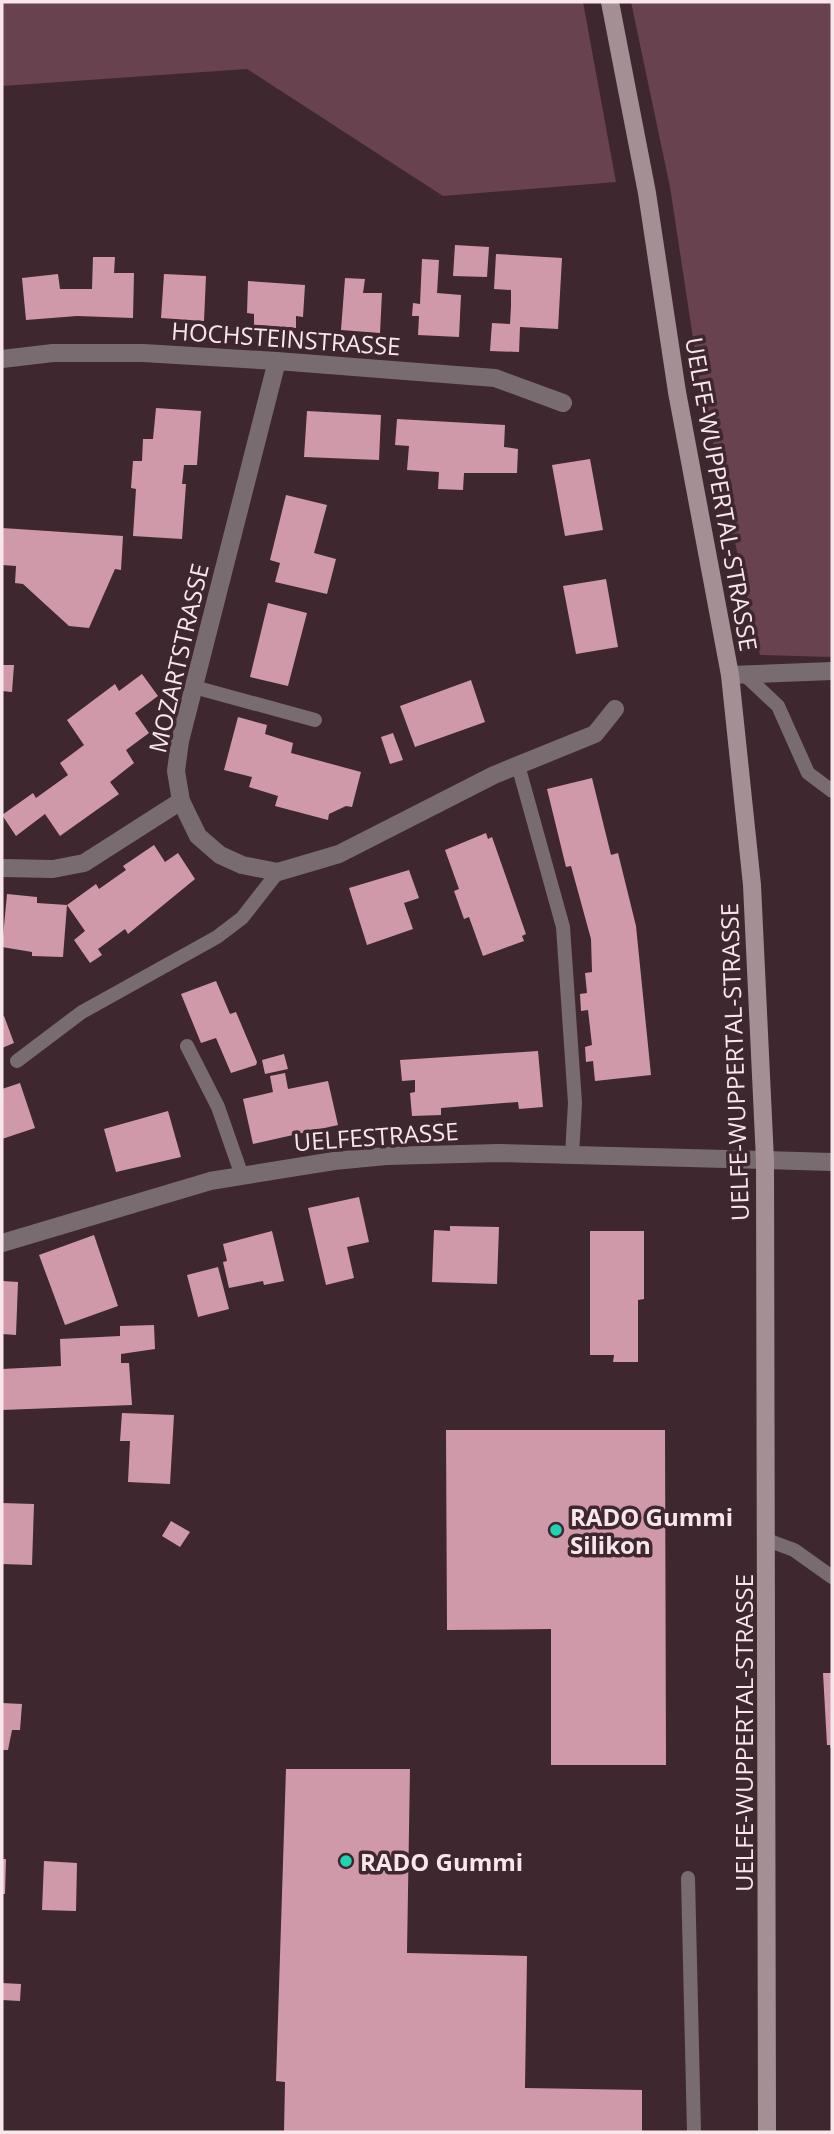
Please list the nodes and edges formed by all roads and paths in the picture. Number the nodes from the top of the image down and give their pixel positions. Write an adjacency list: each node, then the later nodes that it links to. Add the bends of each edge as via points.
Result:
1 (610, 2): 6 (main road, UELFE-WUPPERTAL-STRASSE, via 645,180 677,392)
2 (2, 359): 3 (street, HOCHSTEINSTRASSE, via 53,353 143,353)
3 (277, 361): 4 (street, HOCHSTEINSTRASSE, via 495,379); 7 (street, MOZARTSTRASSE)
4 (563, 403)
5 (832, 671): 6 (street)
6 (738, 675): 11 (lane, via 778,706 808,773); 18 (main road, UELFE-WUPPERTAL-STRASSE)
7 (194, 687): 9 (lane); 12 (street, MOZARTSTRASSE, via 176,771)
8 (615, 709): 10 (street, MOZARTSTRASSE, via 595,734)
9 (315, 720)
10 (518, 765): 14 (street, MOZARTSTRASSE, via 339,854); 17 (lane, via 563,927 575,1102)
11 (832, 791)
12 (181, 801): 13 (street, via 84,863 52,869); 14 (street, MOZARTSTRASSE, via 198,836 220,855)
13 (2, 868)
14 (278, 872): 16 (lane, via 242,918 225,931 82,1012)
15 (187, 1046): 20 (lane, via 218,1107)
16 (17, 1061)
17 (572, 1155): 18 (street, UELFESTRASSE); 20 (street, UELFESTRASSE, via 386,1156)
18 (765, 1160): 19 (street, UELFESTRASSE); 22 (main road, UELFE-WUPPERTAL-STRASSE)
19 (832, 1162)
20 (240, 1173): 21 (street, UELFESTRASSE)
21 (2, 1243)
22 (767, 1540): 23 (lane, via 794,1550); 26 (main road, UELFE-WUPPERTAL-STRASSE)
23 (832, 1577)
24 (688, 1878): 25 (lane)
25 (694, 2132)
26 (767, 2132)

